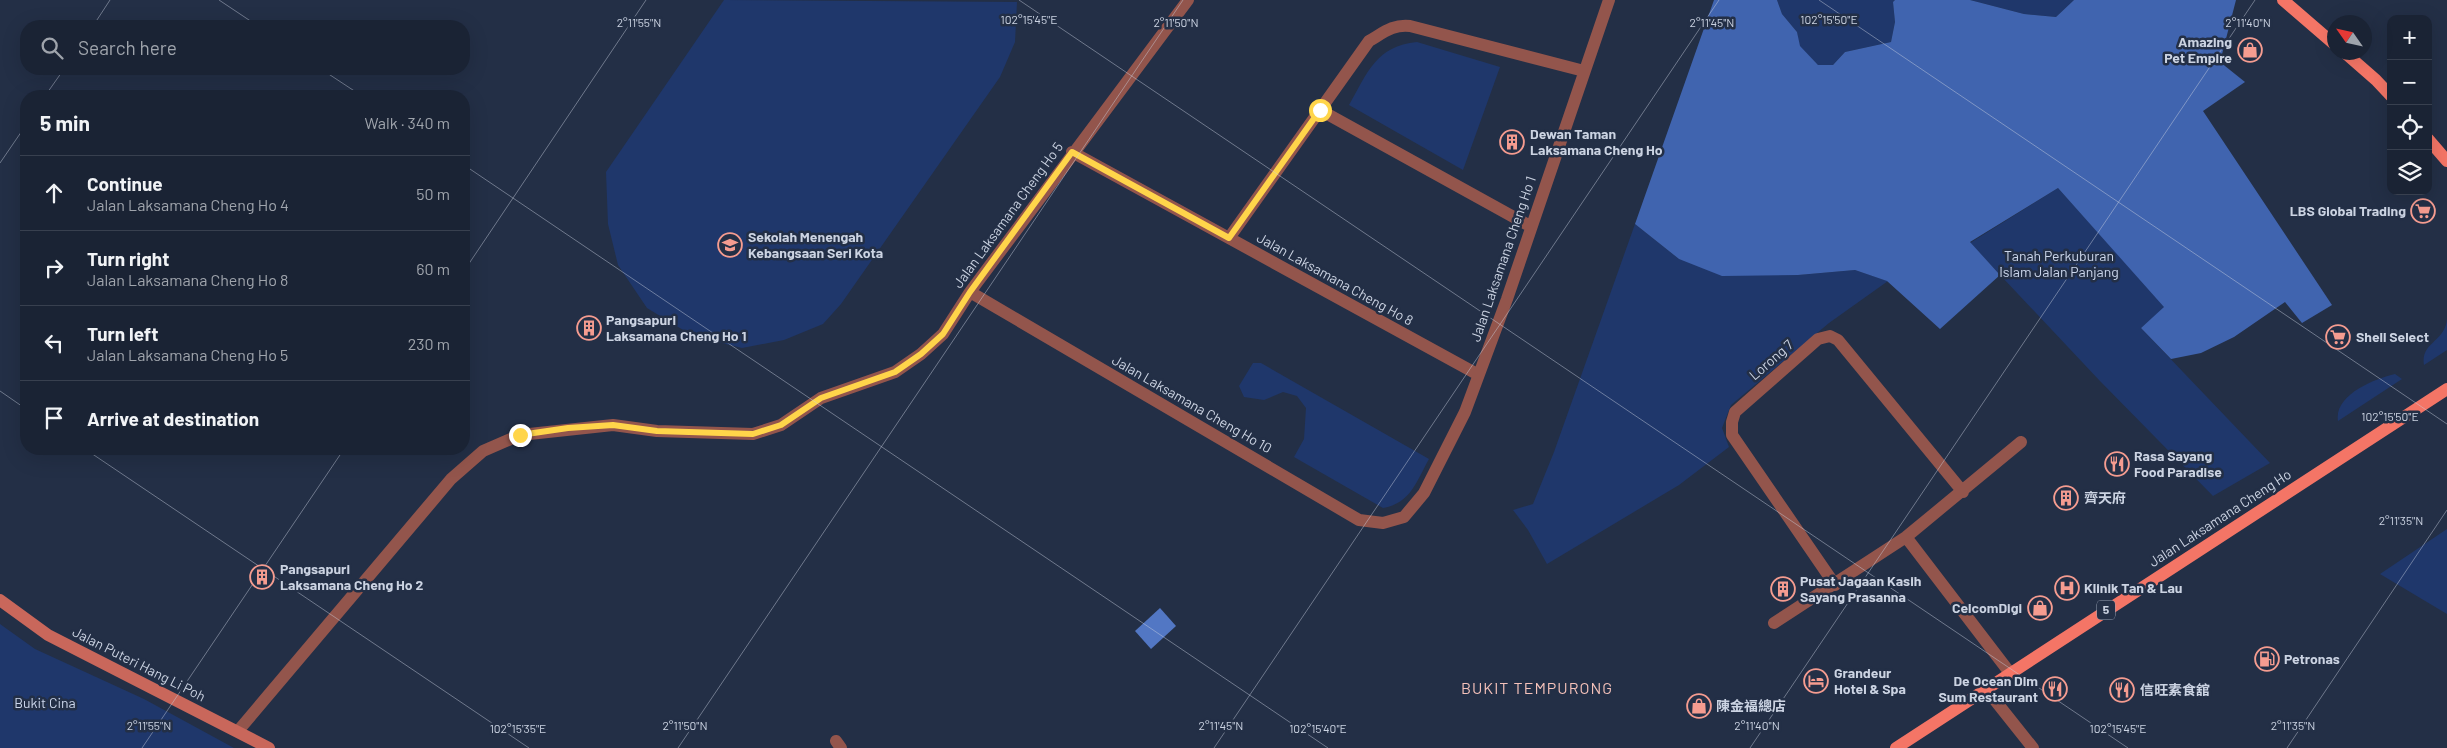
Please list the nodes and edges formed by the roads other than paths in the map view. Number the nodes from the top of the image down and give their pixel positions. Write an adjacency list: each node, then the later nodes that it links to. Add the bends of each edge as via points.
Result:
1 (1188, 0): 10 (street, Jalan Laksamana Cheng Ho 5)
2 (1608, 0): 6 (street, Jalan Laksamana Cheng Ho 1)
3 (2283, 0): 4 (main road)
4 (2327, 38)
5 (2353, 60): 7 (main road)
6 (1584, 71): 8 (street, via 1399,25 1369,42); 12 (street, Jalan Laksamana Cheng Ho 1)
7 (2387, 92)
8 (1320, 110): 12 (street); 13 (street)
9 (2432, 144): 11 (main road)
10 (1072, 152): 13 (street, Jalan Laksamana Cheng Ho 8); 14 (street, Jalan Laksamana Cheng Ho 5)
11 (2447, 162)
12 (1530, 226): 15 (street, Jalan Laksamana Cheng Ho 1)
13 (1229, 238): 15 (street, Jalan Laksamana Cheng Ho 8)
14 (970, 292): 19 (street, Jalan Laksamana Cheng Ho 10, via 1359,520 1382,523); 26 (street, Jalan Laksamana Cheng Ho 5, via 943,334 921,354 895,372 821,398 781,425 753,434 657,431 613,425 568,428 520,435 483,451 427,506)
15 (1478, 374): 19 (street, Jalan Laksamana Cheng Ho 1, via 1464,412 1424,493)
16 (2447, 390): 24 (main road, Jalan Laksamana Cheng Ho / 5)
17 (2021, 442): 18 (street)
18 (1963, 492): 20 (street); 21 (street, Lorong 7, via 1838,340 1830,336 1818,340 1735,412 1732,435)
19 (1404, 517)
20 (1906, 537): 21 (street); 24 (street)
21 (1835, 585): 23 (street)
22 (0, 600): 26 (street, Jalan Puteri Hang Li Poh, via 48,635)
23 (1774, 623)
24 (2010, 673): 25 (main road, Jalan Laksamana Cheng Ho / 5)
25 (1986, 689): 28 (main road, Jalan Laksamana Cheng Ho / 5); 29 (street)
26 (238, 731): 27 (street, Jalan Puteri Hang Li Poh)
27 (268, 748)
28 (1896, 748)
29 (2033, 748)

